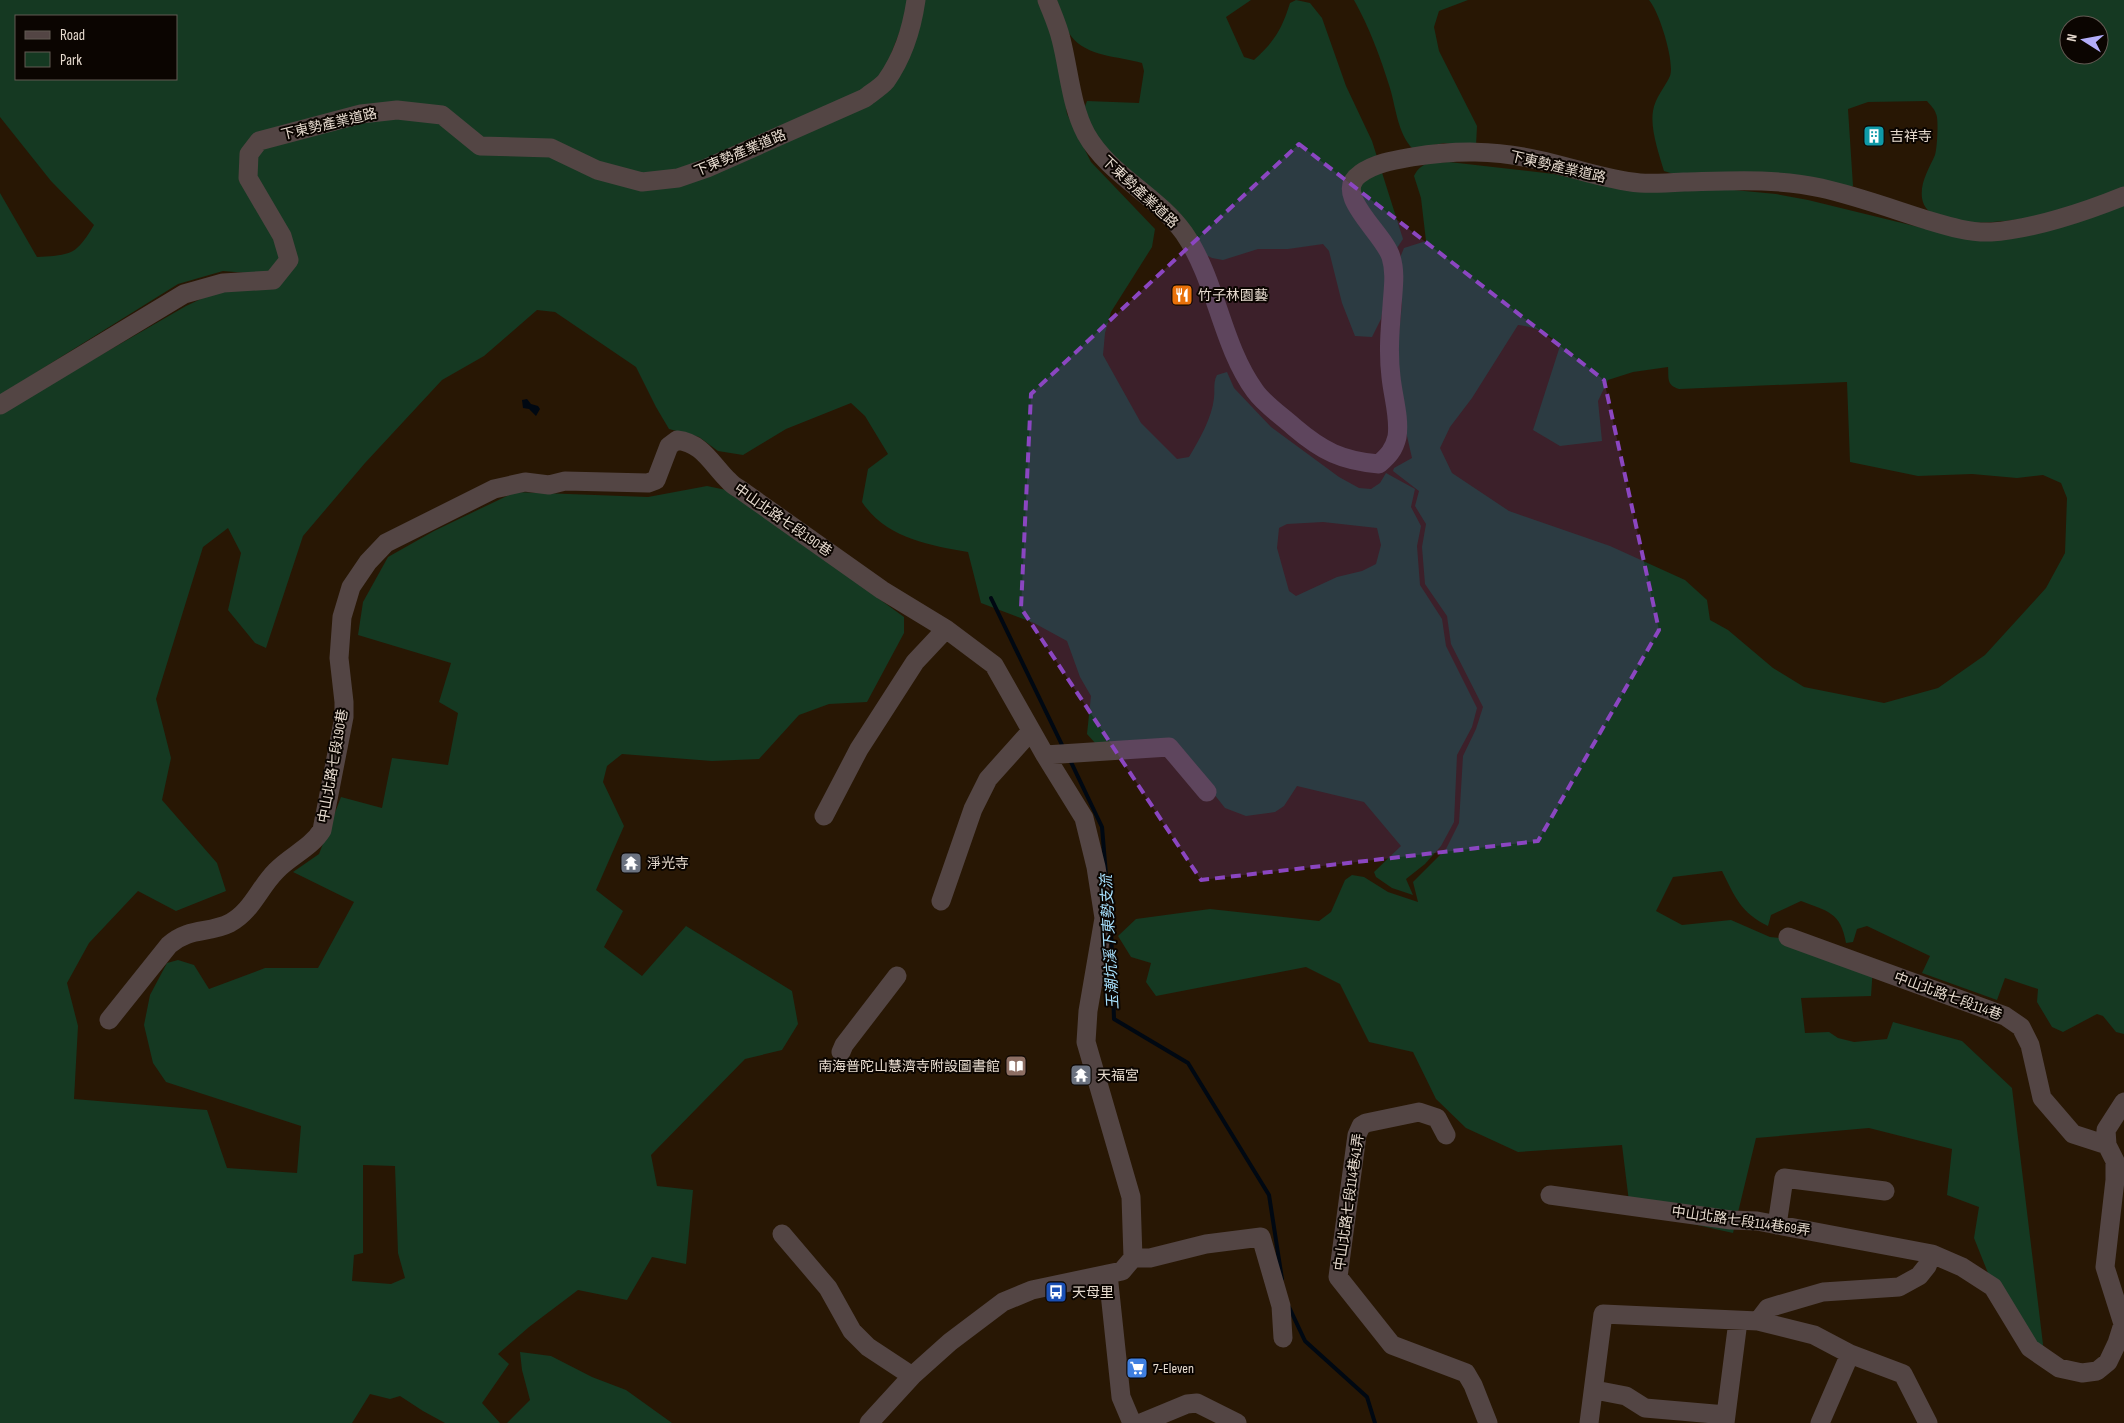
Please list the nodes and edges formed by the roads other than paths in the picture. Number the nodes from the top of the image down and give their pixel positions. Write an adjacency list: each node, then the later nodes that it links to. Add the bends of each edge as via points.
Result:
1 (916, 0): 4 (street, 下東勢產業道路, via 913,25 899,59 885,82 865,98 678,178 642,182 597,170 551,148 480,146 442,115 397,110 360,114 259,141 249,154 248,178 282,236 289,260 272,280 223,283 184,294)
2 (1047, 0): 3 (street, 下東勢產業道路, via 1061,37 1085,133 1099,154 1183,232 1202,264 1237,361 1256,393 1299,431 1328,452 1344,459 1379,464 1394,448 1397,435 1389,339 1395,271 1382,239 1356,205 1350,190 1357,175 1390,161 1448,151 1503,153 1614,180 1643,183 1749,181 1818,187 1962,230 1992,232 2046,222)
3 (2124, 196)
4 (0, 405)
5 (946, 629): 6 (street, 中山北路七段190巷, via 994,665); 9 (street, via 915,662 859,749); 13 (street, 中山北路七段190巷, via 882,590 745,493 729,481 710,457 686,441 677,440 669,446 656,480 648,483 565,481 549,485 525,482 494,488 386,543 368,562 351,588 342,617 339,658 344,717 322,830 317,839 274,872 249,908 229,924 179,937 169,945)
6 (1032, 731): 7 (street, 中山北路七段190巷); 10 (street, via 988,779 973,809)
7 (1045, 755): 8 (street, via 1169,747); 25 (street, 中山北路七段190巷, via 1084,818 1096,867 1104,918 1086,1042 1131,1197)
8 (1207, 792)
9 (824, 816)
10 (941, 901)
11 (1788, 937): 17 (street, 中山北路七段114巷, via 2005,1016 2021,1028 2030,1045 2042,1098 2073,1134)
12 (897, 976): 14 (street)
13 (109, 1020)
14 (841, 1052)
15 (2124, 1102): 17 (street, via 2106,1130)
16 (1446, 1135): 39 (street, 中山北路七段114巷41弄, via 1437,1118 1419,1112 1361,1126 1357,1135 1338,1277 1392,1345 1466,1373)
17 (2107, 1145): 23 (street, via 2115,1160)
18 (1885, 1191): 21 (street, via 1784,1178)
19 (1550, 1195): 21 (street, 中山北路七段114巷69弄)
20 (2124, 1220): 23 (street)
21 (1777, 1225): 24 (street, 中山北路七段114巷69弄)
22 (782, 1234): 32 (street, via 828,1288 852,1331 868,1347)
23 (2110, 1237): 29 (street, via 2105,1267)
24 (1932, 1254): 28 (street, via 1919,1276 1899,1287 1822,1292 1768,1308); 29 (street, via 1962,1267 1993,1287 2030,1348 2058,1368 2082,1373 2097,1370 2108,1362)
25 (1133, 1258): 26 (street, via 1122,1271); 30 (street, via 1150,1258 1206,1244 1261,1237 1281,1306)
26 (1108, 1274): 32 (street, via 1032,1290 1003,1302); 36 (street, via 1121,1398)
27 (1738, 1321): 28 (street); 33 (street, via 1603,1314); 34 (street)
28 (1758, 1321): 31 (street, via 1814,1334)
29 (2124, 1323)
30 (1283, 1338)
31 (1850, 1354): 41 (street); 42 (street, via 1903,1374)
32 (912, 1376): 35 (street)
33 (1595, 1390): 34 (street, via 1626,1396 1645,1408); 40 (street)
34 (1725, 1419)
35 (869, 1423)
36 (1132, 1423)
37 (1141, 1423): 38 (street, via 1197,1403)
38 (1237, 1423)
39 (1488, 1423)
40 (1589, 1423)
41 (1820, 1423)
42 (1928, 1423)

